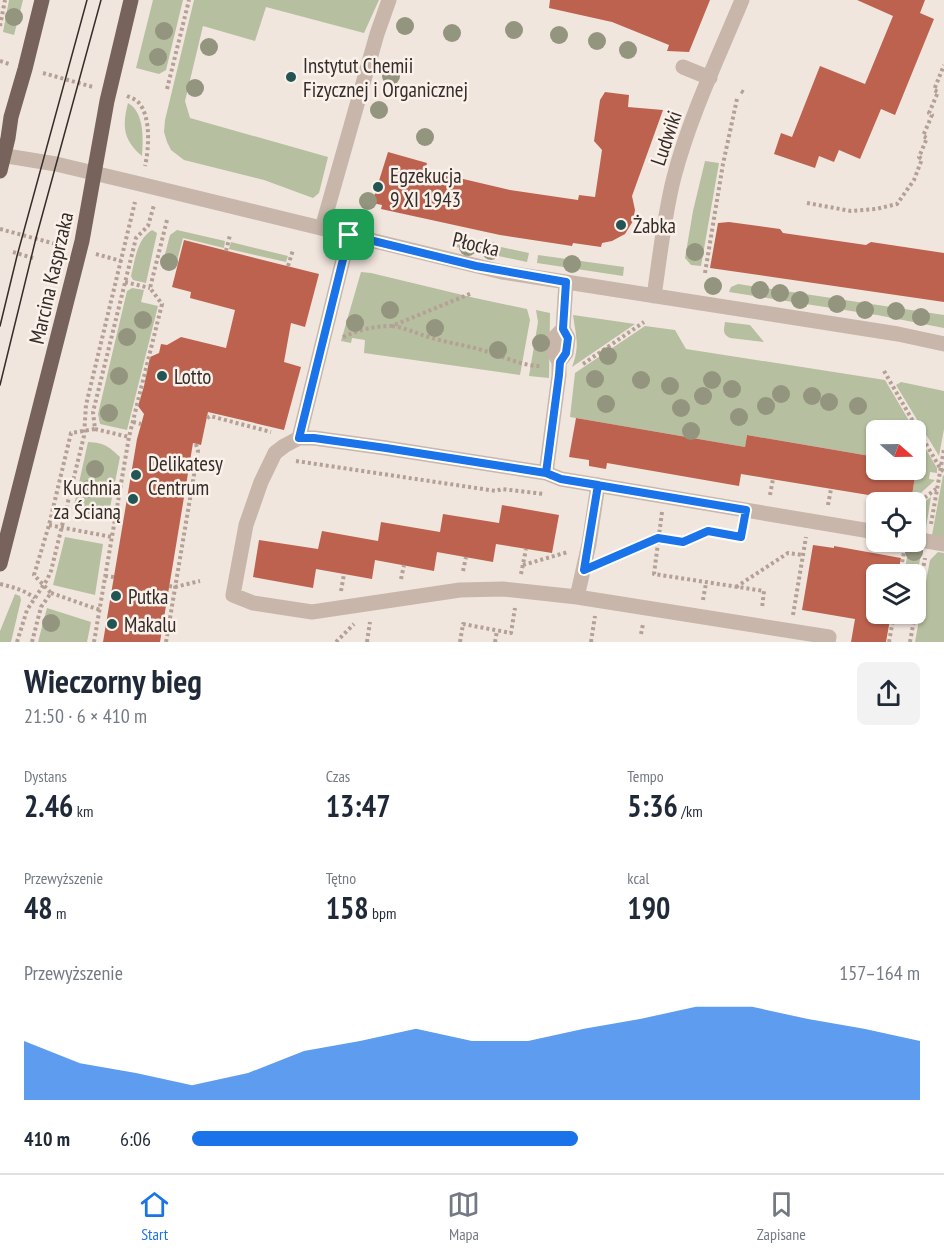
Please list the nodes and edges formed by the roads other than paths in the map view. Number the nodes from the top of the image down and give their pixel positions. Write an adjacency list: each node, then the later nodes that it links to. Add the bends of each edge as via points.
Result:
1 (42, 0): 7 (main road)
2 (131, 0): 9 (main road, Marcina Kasprzaka, via 106,101)
3 (389, 0): 10 (street)
4 (742, 0): 6 (street, Ludwiki)
5 (683, 67): 6 (street)
6 (710, 78): 13 (street, Ludwiki, via 675,175)
7 (1, 154): 8 (main road); 9 (street, Płocka)
8 (0, 171)
9 (95, 173): 10 (street, Płocka); 21 (main road, Marcina Kasprzaka, via 82,241)
10 (322, 228): 11 (street, Płocka)
11 (349, 235): 12 (street, Płocka, via 493,270); 15 (street)
12 (566, 282): 13 (street, Płocka); 16 (street, via 563,329 555,338 559,375)
13 (654, 296): 14 (street, Płocka)
14 (944, 344)
15 (299, 438): 16 (street); 22 (street, via 275,453 261,482 246,525 233,595 253,603 312,612 473,589)
16 (546, 473): 17 (street)
17 (598, 485): 18 (street); 22 (street)
18 (866, 530)
19 (926, 541): 20 (street)
20 (944, 544)
21 (0, 564)
22 (577, 597): 23 (street, via 829,637)
23 (828, 642)

